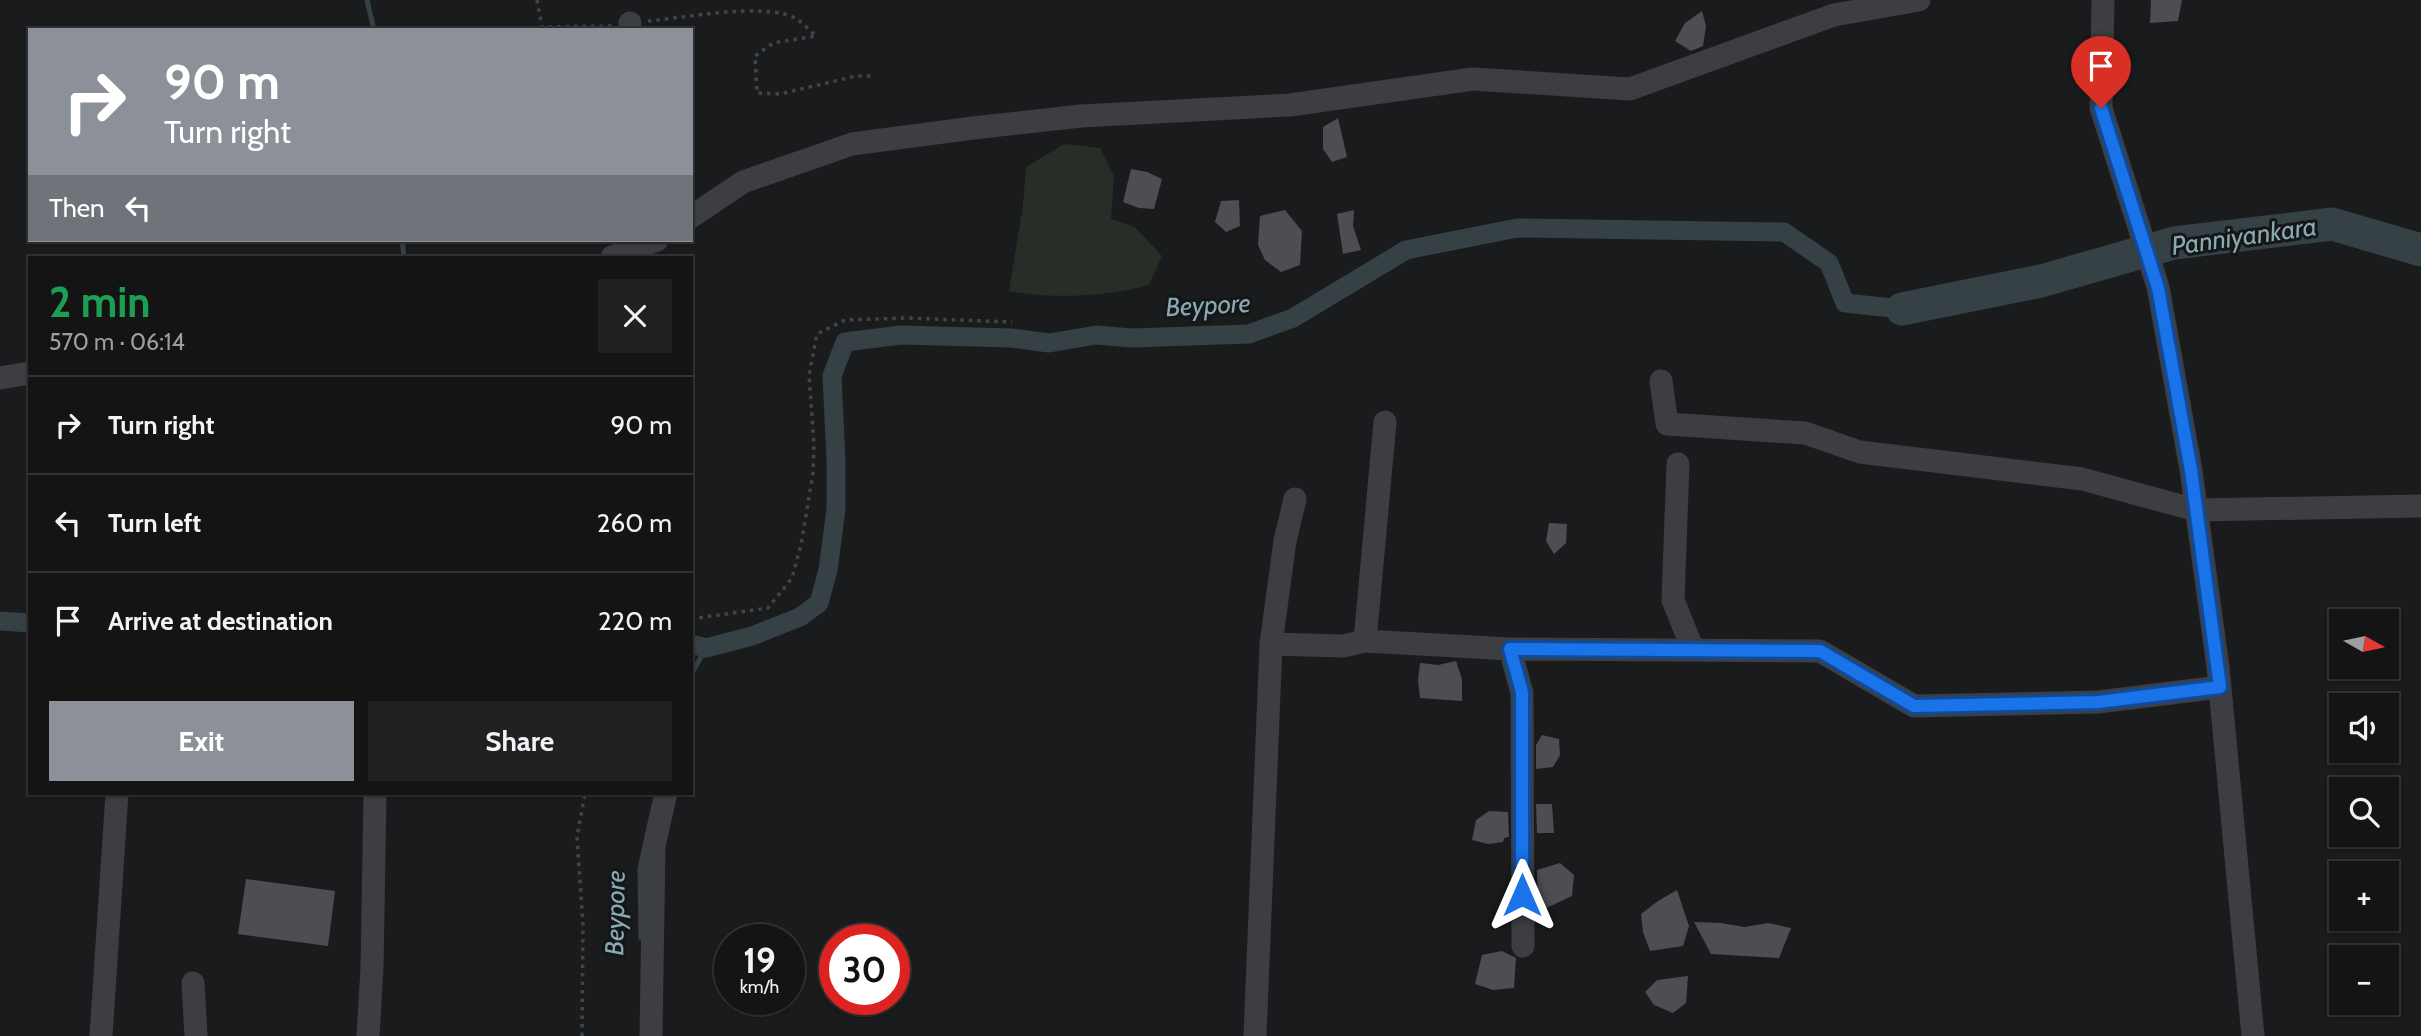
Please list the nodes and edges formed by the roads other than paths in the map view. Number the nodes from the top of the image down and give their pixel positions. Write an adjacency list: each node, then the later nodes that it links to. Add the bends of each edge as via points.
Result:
1 (1919, 0): 3 (street, via 1834,15 1630,89 1473,79 1290,105 1081,116 852,144 743,182)
2 (2103, 0): 13 (street, via 2101,108 2158,288)
3 (693, 216)
4 (635, 244): 5 (street)
5 (614, 256)
6 (28, 373): 7 (street)
7 (0, 378)
8 (1661, 381): 13 (street, via 1667,424 1805,433 1860,452 2082,479)
9 (1385, 422): 14 (street)
10 (1678, 464): 17 (street, via 1673,600)
11 (1295, 499): 15 (street)
12 (2421, 506): 13 (street)
13 (2196, 510): 18 (street)
14 (1365, 641): 15 (street, via 1343,646); 16 (street)
15 (1271, 644): 28 (street)
16 (1510, 649): 17 (street); 22 (street, via 1522,692)
17 (1693, 650): 18 (street, via 1820,651 1914,706 2098,702)
18 (2220, 687): 29 (street)
19 (117, 795): 24 (street)
20 (375, 795): 26 (street)
21 (666, 795): 27 (street, via 654,846)
22 (1523, 946)
23 (193, 982): 25 (street)
24 (101, 1036)
25 (196, 1036)
26 (368, 1036)
27 (651, 1036)
28 (1255, 1036)
29 (2253, 1036)

